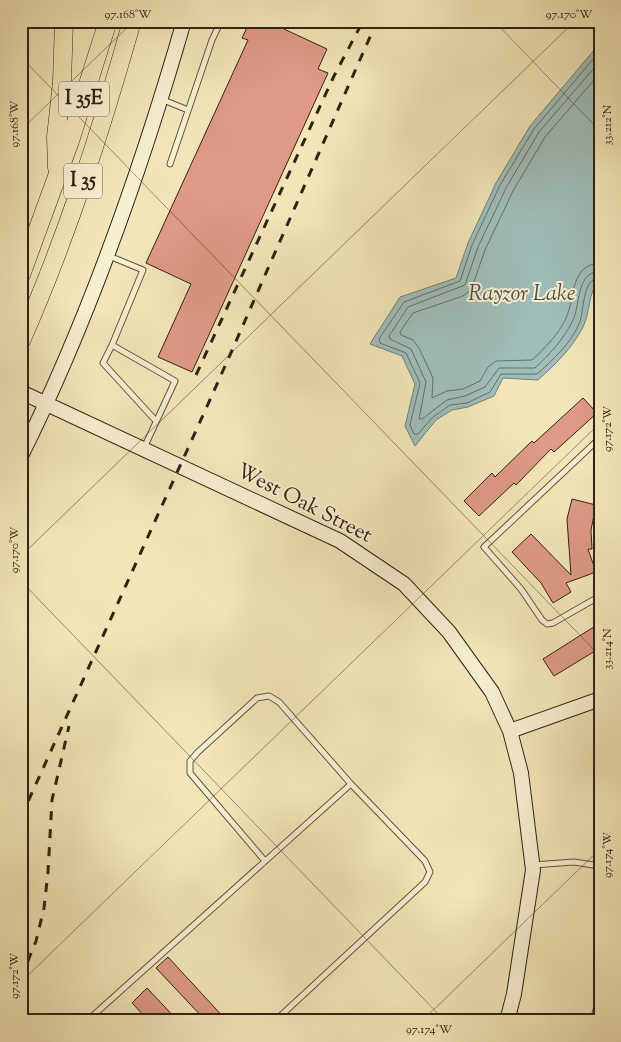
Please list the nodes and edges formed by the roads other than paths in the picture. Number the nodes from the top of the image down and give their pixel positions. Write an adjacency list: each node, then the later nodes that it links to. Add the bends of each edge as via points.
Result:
1 (64, 21): 9 (highway, via 56,137)
2 (108, 21): 9 (highway, I 35E)
3 (132, 21): 12 (highway, I 35, via 74,207)
4 (184, 21): 6 (street)
5 (221, 21): 7 (lane)
6 (161, 99): 7 (lane); 10 (street, via 131,194)
7 (188, 110): 8 (lane)
8 (170, 164)
9 (58, 176): 11 (highway, I 35E)
10 (107, 255): 13 (lane, via 143,270); 15 (street)
11 (21, 275)
12 (22, 339)
13 (112, 345): 16 (lane, via 103,363); 16 (lane, via 175,381)
14 (21, 392): 15 (street, West Oak Street)
15 (45, 403): 18 (street, West Oak Street); 19 (street)
16 (156, 421): 18 (lane)
17 (598, 442): 20 (lane, via 484,546 547,624)
18 (144, 448): 22 (street, West Oak Street, via 340,541 404,584 449,632 492,692)
19 (21, 456)
20 (600, 596)
21 (600, 699): 22 (street)
22 (510, 731): 25 (street, West Oak Street, via 521,773)
23 (351, 784): 24 (lane); 24 (lane, via 279,702 269,696 258,698 204,746 190,761 190,773); 29 (lane, via 426,860 430,872 426,882)
24 (265, 861): 28 (lane)
25 (533, 865): 26 (lane, via 574,862); 30 (street, West Oak Street)
26 (600, 866)
27 (600, 995): 31 (lane)
28 (88, 1021)
29 (275, 1021)
30 (507, 1021)
31 (593, 1021)

